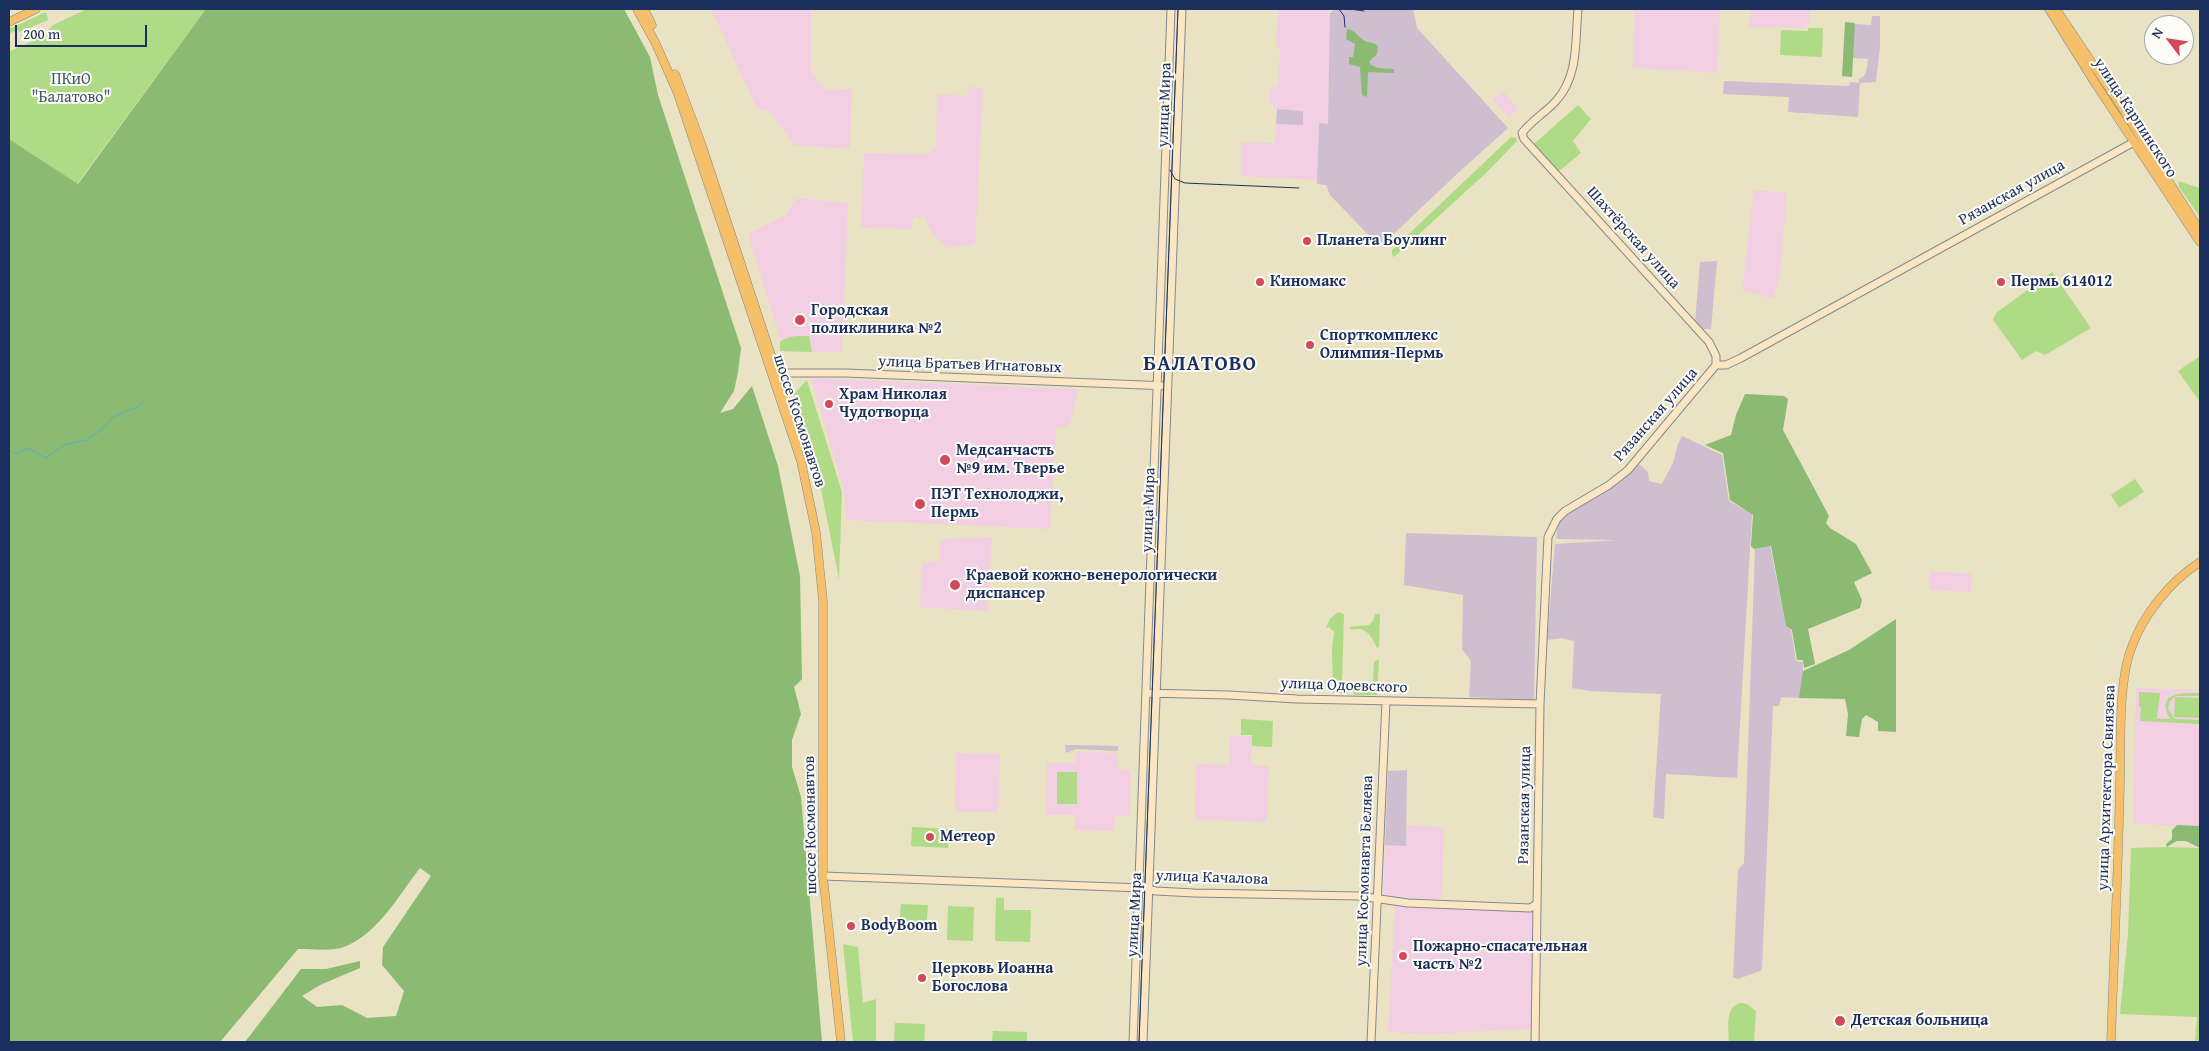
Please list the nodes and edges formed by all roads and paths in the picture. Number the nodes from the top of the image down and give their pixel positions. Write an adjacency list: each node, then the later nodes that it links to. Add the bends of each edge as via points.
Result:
1 (36, 9): 9 (main road)
2 (638, 9): 15 (main road, шоссе Космонавтов, via 678,94)
3 (644, 9): 15 (main road, шоссе Космонавтов, via 683,91)
4 (1171, 9): 16 (main road, улица Мира)
5 (1182, 9): 17 (main road, улица Мира)
6 (1578, 9): 14 (main road, Шахтёрская улица, via 1574,66 1568,83 1554,103 1522,133 1709,342 1716,356)
7 (2049, 9): 10 (main road, улица Карпинского)
8 (2056, 9): 10 (main road, улица Карпинского)
9 (9, 22)
10 (2096, 76): 11 (main road, улица Карпинского); 12 (main road, улица Карпинского)
11 (2134, 142): 13 (main road, улица Карпинского); 14 (main road, Рязанская улица, via 1741,358)
12 (2200, 231)
13 (2200, 242)
14 (1716, 366): 22 (main road, Рязанская улица, via 1628,470 1565,512 1552,528 1548,537)
15 (774, 373): 16 (main road, улица Братьев Игнатовых); 23 (main road, шоссе Космонавтов, via 801,461 820,563 825,637)
16 (1157, 386): 17 (main road, улица Братьев Игнатовых); 19 (main road, улица Мира)
17 (1168, 386): 20 (main road, улица Мира)
18 (2200, 562): 34 (main road, улица Архитектора Свиязева, via 2162,596 2139,630 2127,661)
19 (1146, 693): 20 (main road, улица Одоевского); 24 (main road, улица Мира)
20 (1156, 693): 21 (main road, улица Одоевского); 25 (main road, улица Мира)
21 (1386, 701): 22 (main road, улица Одоевского); 26 (main road, улица Космонавта Беляева)
22 (1540, 704): 27 (main road, Рязанская улица)
23 (826, 876): 24 (main road, улица Качалова); 28 (main road, шоссе Космонавтов); 29 (main road, шоссе Космонавтов)
24 (1139, 888): 25 (main road, улица Качалова); 30 (main road, улица Мира)
25 (1149, 889): 26 (main road, улица Качалова); 31 (main road, улица Мира)
26 (1377, 899): 27 (main road, улица Качалова, via 1530,908); 32 (main road, улица Космонавта Беляева)
27 (1537, 904): 33 (main road, Рязанская улица)
28 (841, 1042)
29 (845, 1042)
30 (1133, 1042)
31 (1143, 1042)
32 (1371, 1042)
33 (1535, 1042)
34 (2112, 1042)

